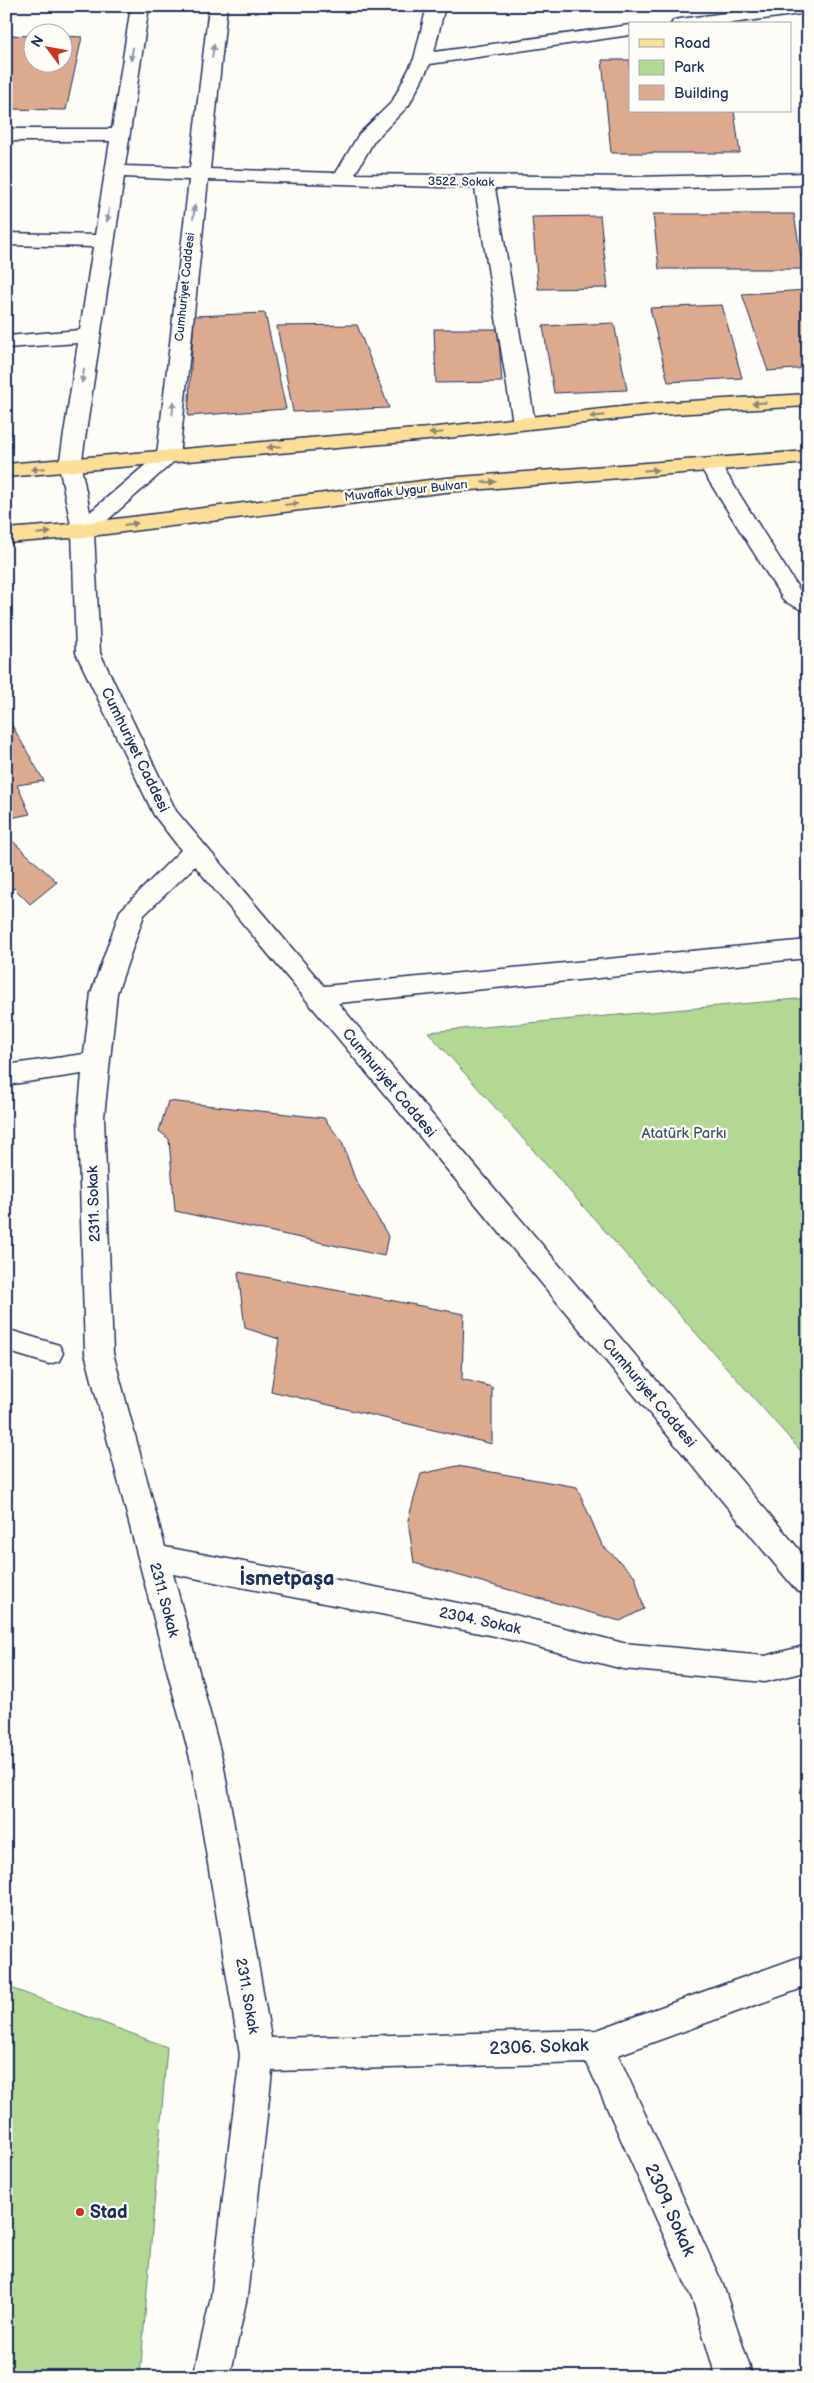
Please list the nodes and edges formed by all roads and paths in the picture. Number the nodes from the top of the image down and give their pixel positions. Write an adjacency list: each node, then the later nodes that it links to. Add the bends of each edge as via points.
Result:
1 (140, 6): 8 (street, Cumhuriyet Caddesi, one-way to 8)
2 (218, 6): 11 (street, Cumhuriyet Caddesi, one-way to 2)
3 (436, 6): 7 (street)
4 (808, 8): 5 (street)
5 (696, 22)
6 (629, 30): 7 (street)
7 (423, 59): 12 (street, via 400,105 366,138)
8 (120, 134): 9 (street); 10 (street, Cumhuriyet Caddesi)
9 (6, 136)
10 (114, 171): 11 (street, 3522. Sokak); 16 (street, Cumhuriyet Caddesi, one-way to 16)
11 (198, 174): 12 (street, 3522. Sokak); 21 (street, Cumhuriyet Caddesi, one-way to 11)
12 (342, 180): 13 (street, 3522. Sokak)
13 (484, 182): 14 (street, 3522. Sokak); 20 (street)
14 (807, 184)
15 (6, 239): 16 (street)
16 (104, 241): 17 (street, Cumhuriyet Caddesi)
17 (89, 336): 18 (street); 24 (street, Cumhuriyet Caddesi, one-way to 24)
18 (6, 342)
19 (808, 400): 20 (main road, one-way to 20, via 657,409)
20 (524, 424): 21 (main road, one-way to 21)
21 (168, 457): 24 (main road); 26 (street)
22 (808, 457): 23 (main road, Muvaffak Uygur Bulvarı)
23 (710, 465): 26 (main road, Muvaffak Uygur Bulvarı, one-way to 23, via 446,485); 28 (street, via 792,596)
24 (70, 466): 25 (main road, one-way to 25); 26 (street, Cumhuriyet Caddesi)
25 (6, 472)
26 (83, 530): 27 (main road, Muvaffak Uygur Bulvarı, one-way to 26); 29 (street, Cumhuriyet Caddesi, via 88,653 166,815)
27 (6, 536)
28 (808, 606)
29 (195, 851): 31 (street, Cumhuriyet Caddesi); 32 (street, 2311. Sokak, via 133,911 104,993)
30 (808, 949): 31 (street)
31 (317, 996): 37 (street, Cumhuriyet Caddesi)
32 (97, 1062): 33 (street); 36 (street, 2311. Sokak, via 91,1117 99,1353)
33 (6, 1075)
34 (6, 1340): 35 (street)
35 (49, 1353)
36 (152, 1557): 38 (street, 2304. Sokak, via 495,1623 623,1656 765,1669); 41 (street, 2311. Sokak, via 207,1762)
37 (808, 1582)
38 (808, 1658)
39 (808, 1970): 40 (street, 2306. Sokak)
40 (596, 2046): 41 (street, 2306. Sokak); 43 (street, 2309. Sokak, via 710,2298)
41 (257, 2055): 42 (street, 2311. Sokak, via 229,2297)
42 (211, 2377)
43 (735, 2377)

